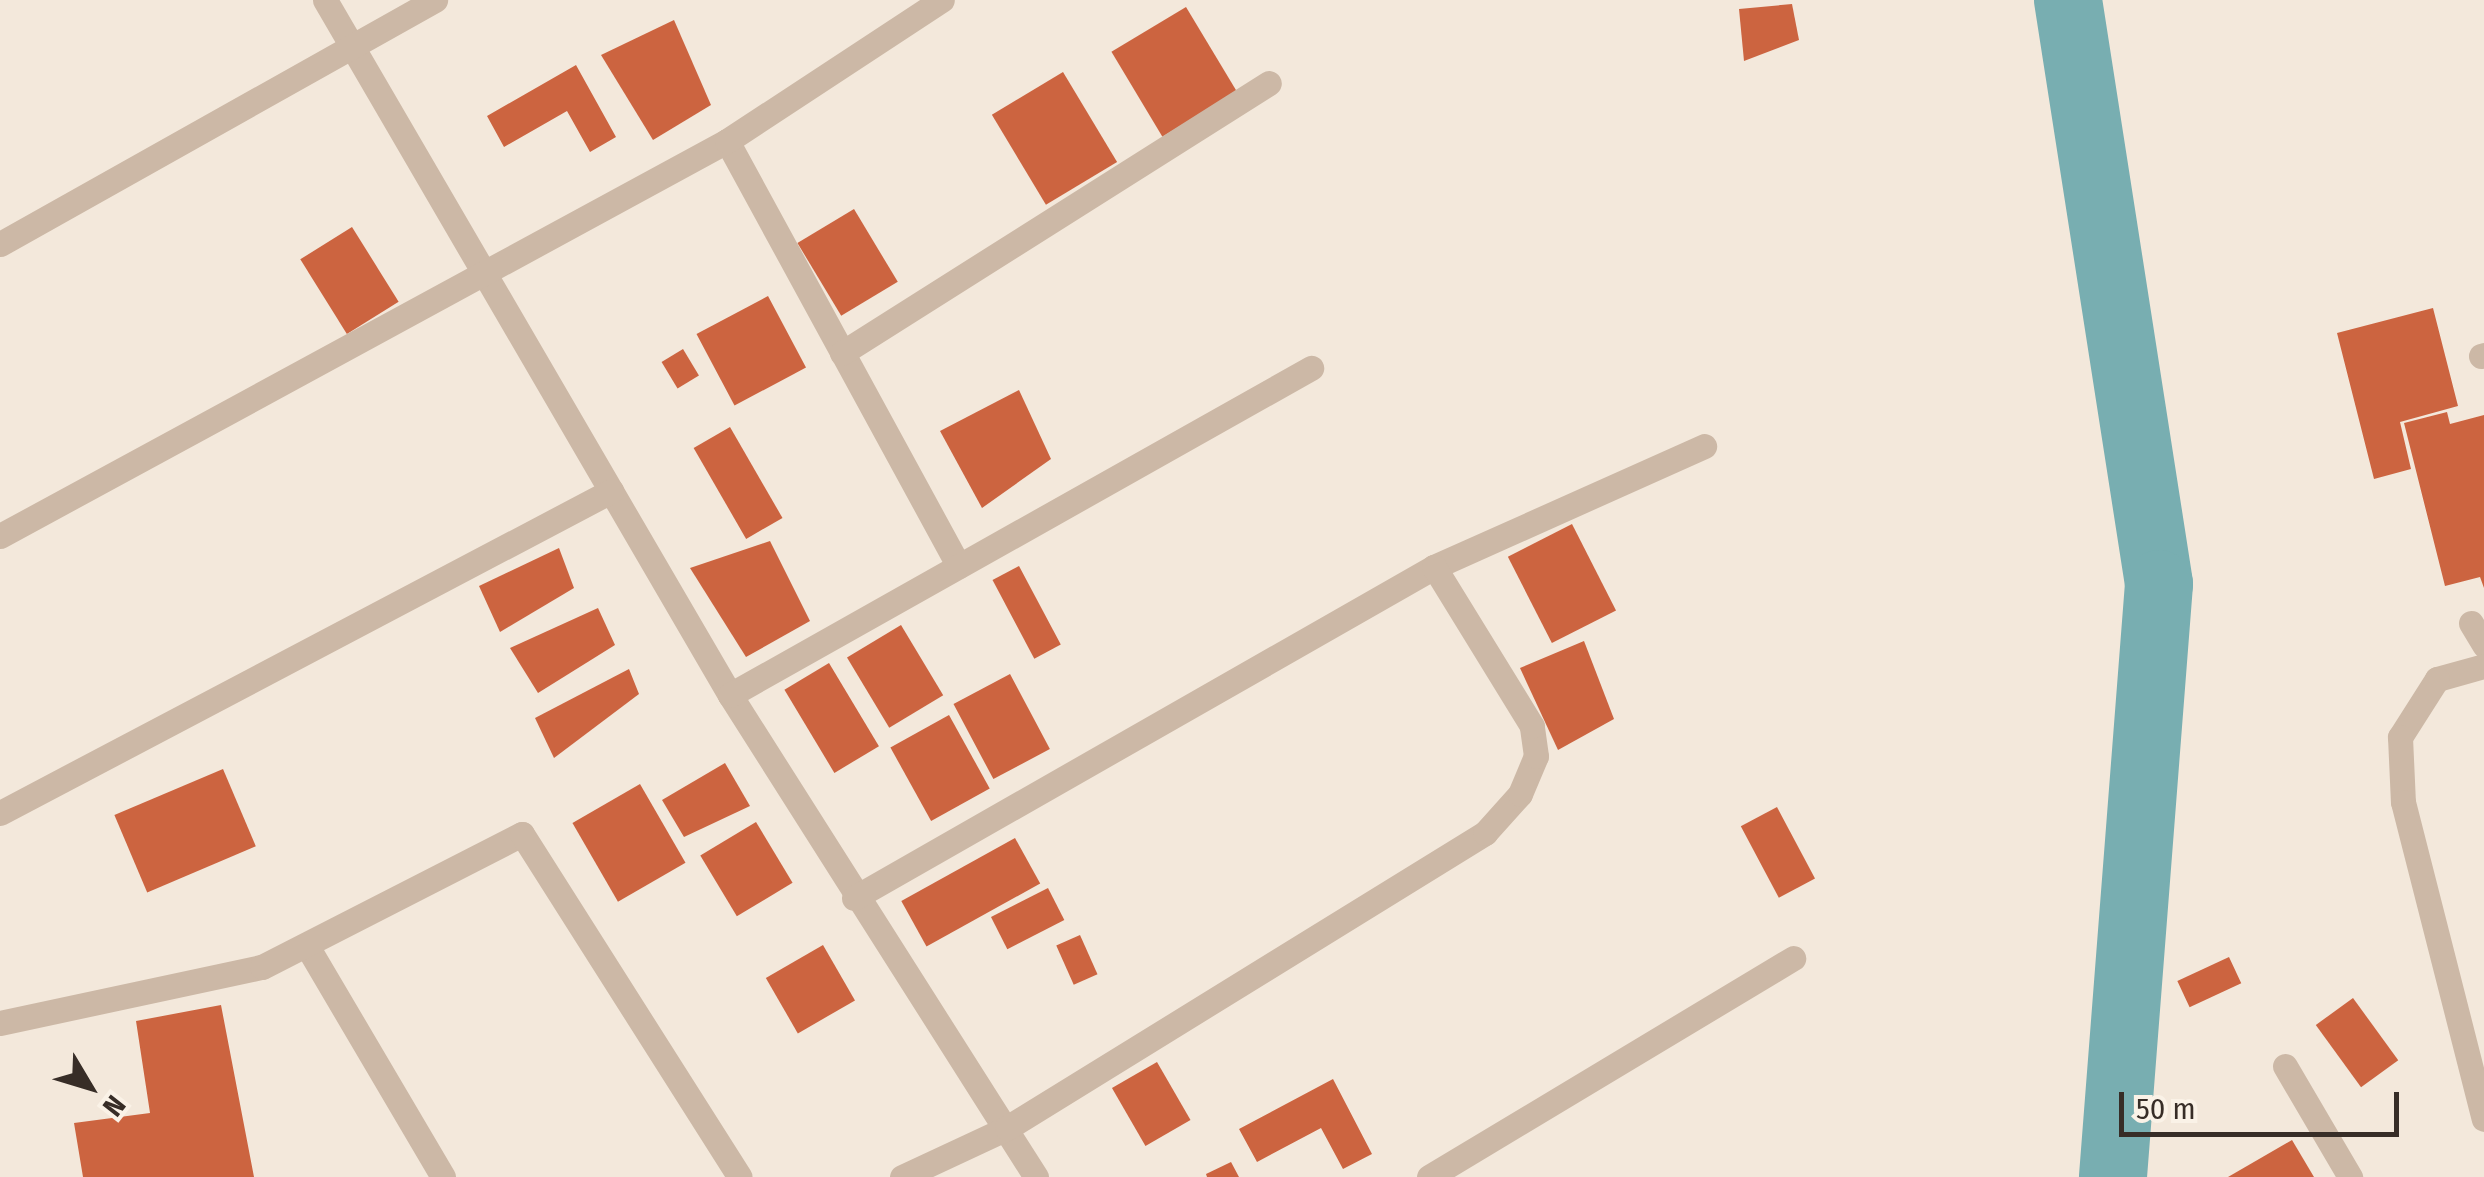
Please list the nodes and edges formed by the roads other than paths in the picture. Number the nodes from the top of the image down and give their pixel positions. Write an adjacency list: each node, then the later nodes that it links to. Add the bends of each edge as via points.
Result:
1 (324, 0): 4 (street)
2 (435, 0): 4 (street)
3 (942, 0): 6 (street)
4 (352, 47): 7 (street); 8 (street)
5 (1269, 83): 9 (street)
6 (726, 141): 8 (street); 9 (street)
7 (0, 244)
8 (484, 272): 12 (street); 13 (street)
9 (842, 352): 14 (street)
10 (1311, 368): 14 (street)
11 (1704, 446): 15 (street)
12 (611, 490): 17 (street); 18 (street)
13 (0, 536)
14 (959, 566): 17 (street)
15 (1434, 567): 19 (street); 25 (street, via 1532,726 1536,756 1520,794 1485,833)
16 (2484, 666): 24 (street, via 2437,679 2400,737 2403,802)
17 (730, 695): 19 (street)
18 (0, 812)
19 (854, 898): 25 (street)
20 (307, 946): 22 (street, via 262,968); 26 (street); 27 (street, via 522,834)
21 (1794, 958): 30 (street)
22 (0, 1023)
23 (2285, 1066): 31 (street)
24 (2484, 1119)
25 (1008, 1128): 28 (street); 29 (street)
26 (443, 1177)
27 (740, 1177)
28 (902, 1177)
29 (1036, 1177)
30 (1430, 1177)
31 (2350, 1177)

